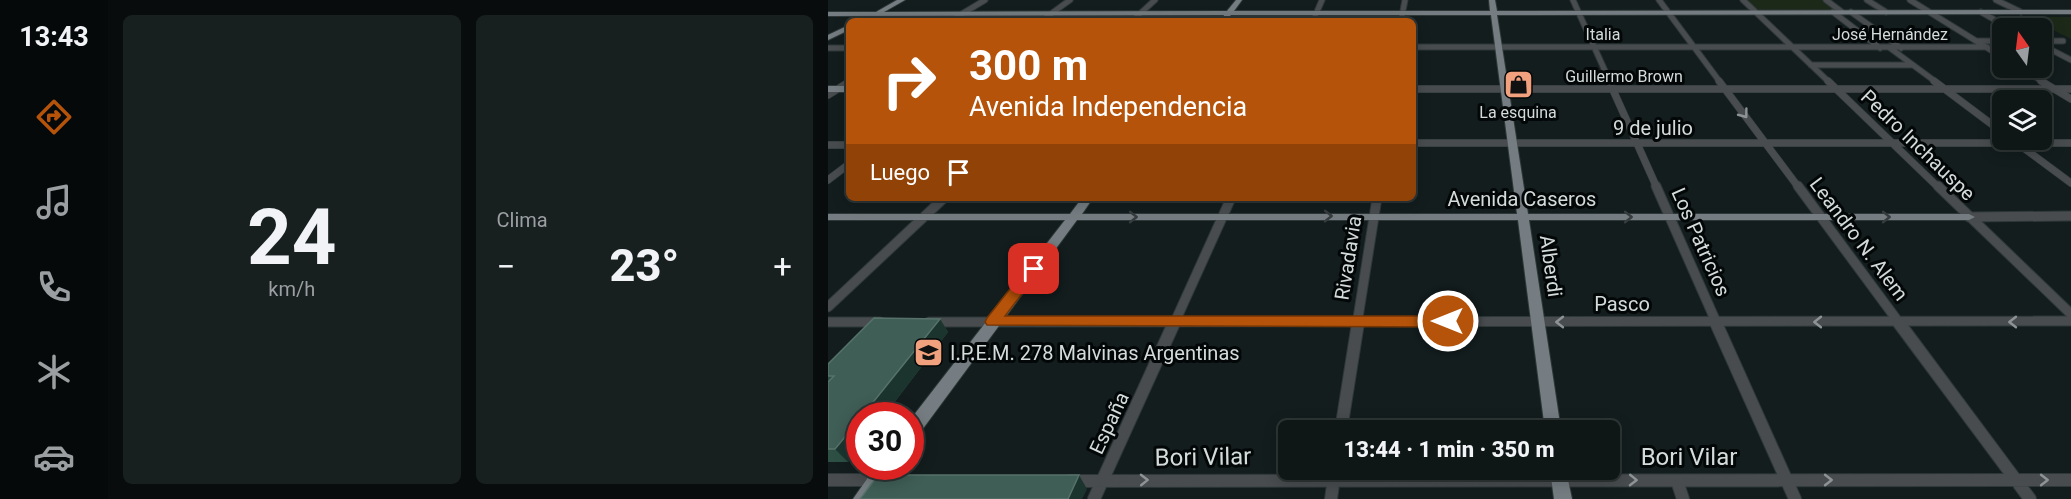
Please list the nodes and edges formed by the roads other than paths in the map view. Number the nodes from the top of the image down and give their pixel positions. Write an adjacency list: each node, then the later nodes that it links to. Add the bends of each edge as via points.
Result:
1 (902, 0): 28 (main road)
2 (985, 0): 29 (street)
3 (1070, 0): 30 (street)
4 (1155, 0): 31 (street)
5 (1239, 0): 32 (main road)
6 (1322, 0): 34 (street)
7 (1405, 0): 35 (street)
8 (1492, 0): 33 (main road, Alberdi)
9 (1574, 0): 25 (street, Los Patricios)
10 (1659, 0): 26 (street, Leandro N. Alem)
11 (1743, 0): 16 (street, Pedro Inchauspe)
12 (1826, 0): 18 (street)
13 (1868, 0): 20 (street)
14 (1910, 0): 21 (street)
15 (1996, 0): 23 (street)
16 (1755, 12): 17 (main road); 26 (main road); 55 (street, Pedro Inchauspe)
17 (1833, 12): 18 (main road); 56 (street)
18 (1842, 12): 19 (main road)
19 (1851, 12): 20 (main road); 58 (street)
20 (1886, 12): 21 (main road)
21 (1930, 12): 22 (main road); 44 (street)
22 (1981, 12): 23 (main road); 41 (street)
23 (2021, 12): 24 (main road)
24 (2071, 12)
25 (1579, 13): 26 (main road); 33 (main road); 50 (street, Los Patricios)
26 (1668, 13): 54 (street, Leandro N. Alem)
27 (828, 14): 28 (main road)
28 (875, 14): 29 (main road); 36 (main road)
29 (961, 14): 30 (main road); 37 (street)
30 (1050, 14): 31 (main road); 38 (street)
31 (1139, 14): 32 (main road); 39 (street)
32 (1229, 14): 34 (main road); 40 (main road)
33 (1494, 14): 35 (main road); 49 (main road, Alberdi)
34 (1314, 17): 35 (main road)
35 (1402, 17)
36 (867, 18)
37 (955, 18)
38 (1045, 18)
39 (1135, 18)
40 (1226, 18)
41 (1992, 18)
42 (846, 29): 43 (main road)
43 (828, 38)
44 (1977, 41): 45 (street, José Hernández); 51 (street)
45 (1992, 41)
46 (2063, 41): 47 (street)
47 (2052, 42)
48 (1416, 47): 49 (street, Italia)
49 (1499, 47): 50 (street, Italia); 70 (main road, Alberdi)
50 (1594, 47): 54 (street, Italia); 71 (street, Los Patricios)
51 (1987, 47): 58 (street, José Hernández); 60 (street)
52 (828, 48): 53 (street)
53 (846, 48)
54 (1694, 48): 55 (street, Italia); 72 (street, Leandro N. Alem)
55 (1793, 48): 56 (street, José Hernández); 62 (street, Pedro Inchauspe)
56 (1880, 48): 57 (street, José Hernández)
57 (1890, 48): 58 (street, José Hernández); 63 (street)
58 (1901, 48)
59 (2052, 49): 61 (street)
60 (1992, 50)
61 (2071, 60)
62 (1810, 65): 63 (street); 73 (street, Pedro Inchauspe)
63 (1913, 65): 74 (street)
64 (2036, 78): 75 (street)
65 (846, 84): 67 (street)
66 (828, 89): 67 (main road)
67 (839, 89): 68 (main road); 77 (street)
68 (846, 89)
69 (1416, 89): 70 (street, Guillermo Brown)
70 (1504, 89): 71 (street, Guillermo Brown); 84 (main road, Alberdi)
71 (1613, 89): 72 (street, Guillermo Brown); 85 (street, Los Patricios)
72 (1725, 89): 73 (street, Guillermo Brown); 86 (street, Leandro N. Alem, one-way to 86)
73 (1836, 89): 74 (street, Guillermo Brown); 87 (street, Pedro Inchauspe)
74 (1945, 89): 75 (street, Guillermo Brown); 79 (street)
75 (2054, 89): 76 (street, Guillermo Brown); 78 (street)
76 (2071, 89)
77 (828, 95)
78 (2071, 99)
79 (1992, 124)
80 (1992, 142): 87 (street, 9 de julio)
81 (2052, 142): 82 (street, 9 de julio)
82 (2071, 143)
83 (1416, 144): 84 (street, 9 de julio)
84 (1512, 144): 85 (street, 9 de julio); 99 (main road, Alberdi)
85 (1637, 144): 86 (street, 9 de julio); 105 (street, Los Patricios)
86 (1766, 144): 87 (street, 9 de julio); 106 (street, Leandro N. Alem)
87 (1893, 144): 107 (street, Pedro Inchauspe)
88 (828, 145): 89 (street)
89 (846, 145)
90 (2027, 150): 93 (street)
91 (846, 166): 92 (street)
92 (828, 180)
93 (2071, 183)
94 (941, 201): 102 (street)
95 (1086, 201): 103 (main road)
96 (1230, 201): 104 (street, España)
97 (1377, 201): 98 (street, Rivadavia)
98 (1375, 216): 99 (main road, Avenida Caseros); 104 (main road, Avenida Caseros, one-way to 98); 110 (street, Rivadavia)
99 (1522, 216): 105 (main road, Avenida Caseros, one-way to 105); 111 (main road, Alberdi)
100 (2071, 216): 107 (street)
101 (828, 217): 102 (main road, Avenida Caseros)
102 (924, 217): 103 (main road, Avenida Caseros); 108 (street)
103 (1074, 217): 104 (main road, Avenida Caseros, one-way to 104); 116 (main road)
104 (1223, 217): 117 (street, España)
105 (1670, 217): 106 (main road, Avenida Caseros); 119 (street, Los Patricios)
106 (1820, 217): 107 (main road, Avenida Caseros, one-way to 107); 118 (street, Leandro N. Alem)
107 (1969, 217): 109 (street, Pedro Inchauspe)
108 (828, 307)
109 (2071, 314)
110 (1358, 321): 111 (street, Pasco); 117 (street, Pasco); 121 (street, Rivadavia)
111 (1537, 321): 119 (street, Pasco, one-way to 111); 122 (main road, Alberdi)
112 (2071, 321): 118 (street, Pasco, one-way to 118)
113 (828, 322): 114 (street)
114 (887, 322)
115 (922, 322): 116 (street, Pasco)
116 (993, 322): 117 (street, Pasco); 120 (main road)
117 (1175, 322): 134 (street, España)
118 (1899, 322): 119 (street, Pasco, one-way to 119); 131 (street, Leandro N. Alem)
119 (1716, 323): 126 (street, Los Patricios)
120 (924, 414)
121 (1343, 420)
122 (1552, 420)
123 (1278, 476): 134 (street, Bori Vilar, one-way to 123)
124 (1620, 478): 135 (street, Bori Vilar, one-way to 135)
125 (846, 479): 127 (street)
126 (1786, 479): 131 (street, Bori Vilar, one-way to 131); 135 (street, Bori Vilar); 141 (street, Los Patricios)
127 (828, 480)
128 (879, 480): 136 (main road)
129 (1334, 480): 138 (street)
130 (1560, 480): 139 (main road)
131 (2016, 480): 132 (street, Bori Vilar, one-way to 132); 142 (street, Leandro N. Alem)
132 (2071, 480)
133 (1054, 481): 134 (street, Bori Vilar)
134 (1102, 481): 137 (street, España)
135 (1677, 481): 140 (street)
136 (862, 499)
137 (1094, 499)
138 (1331, 499)
139 (1563, 499)
140 (1683, 499)
141 (1795, 499)
142 (2030, 499)

